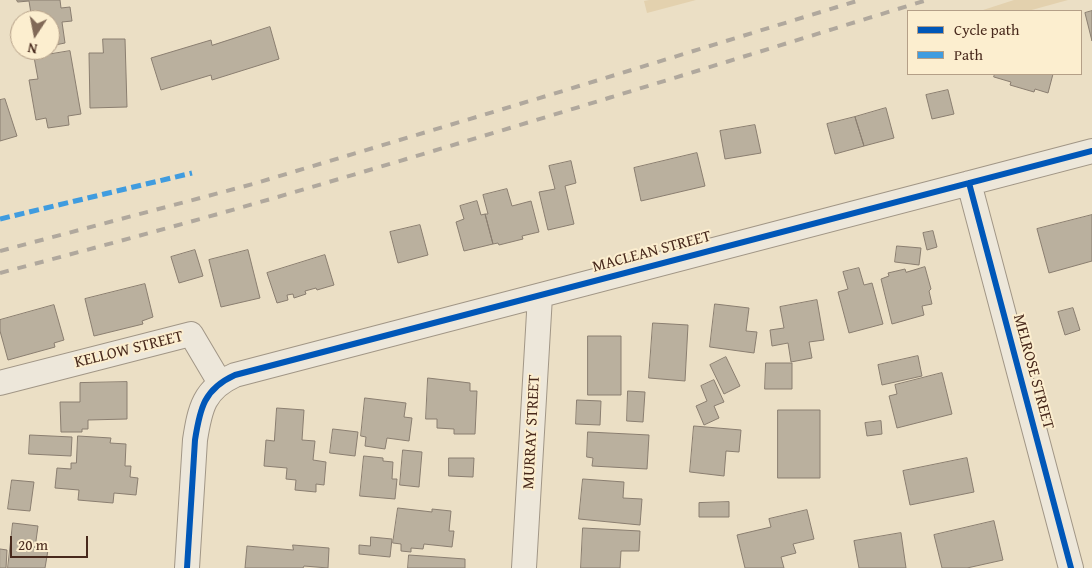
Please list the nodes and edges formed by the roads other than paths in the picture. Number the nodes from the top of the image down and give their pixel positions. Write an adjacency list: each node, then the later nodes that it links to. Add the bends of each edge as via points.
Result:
1 (1092, 151): 2 (street, MACLEAN STREET)
2 (968, 183): 3 (street, MACLEAN STREET); 8 (street, MELROSE STREET)
3 (540, 296): 5 (street, MACLEAN STREET, via 235,375); 7 (street, MURRAY STREET)
4 (0, 383): 5 (street, KELLOW STREET, via 191,334)
5 (220, 383): 6 (street, via 202,406 198,422)
6 (187, 568)
7 (524, 568)
8 (1071, 568)

